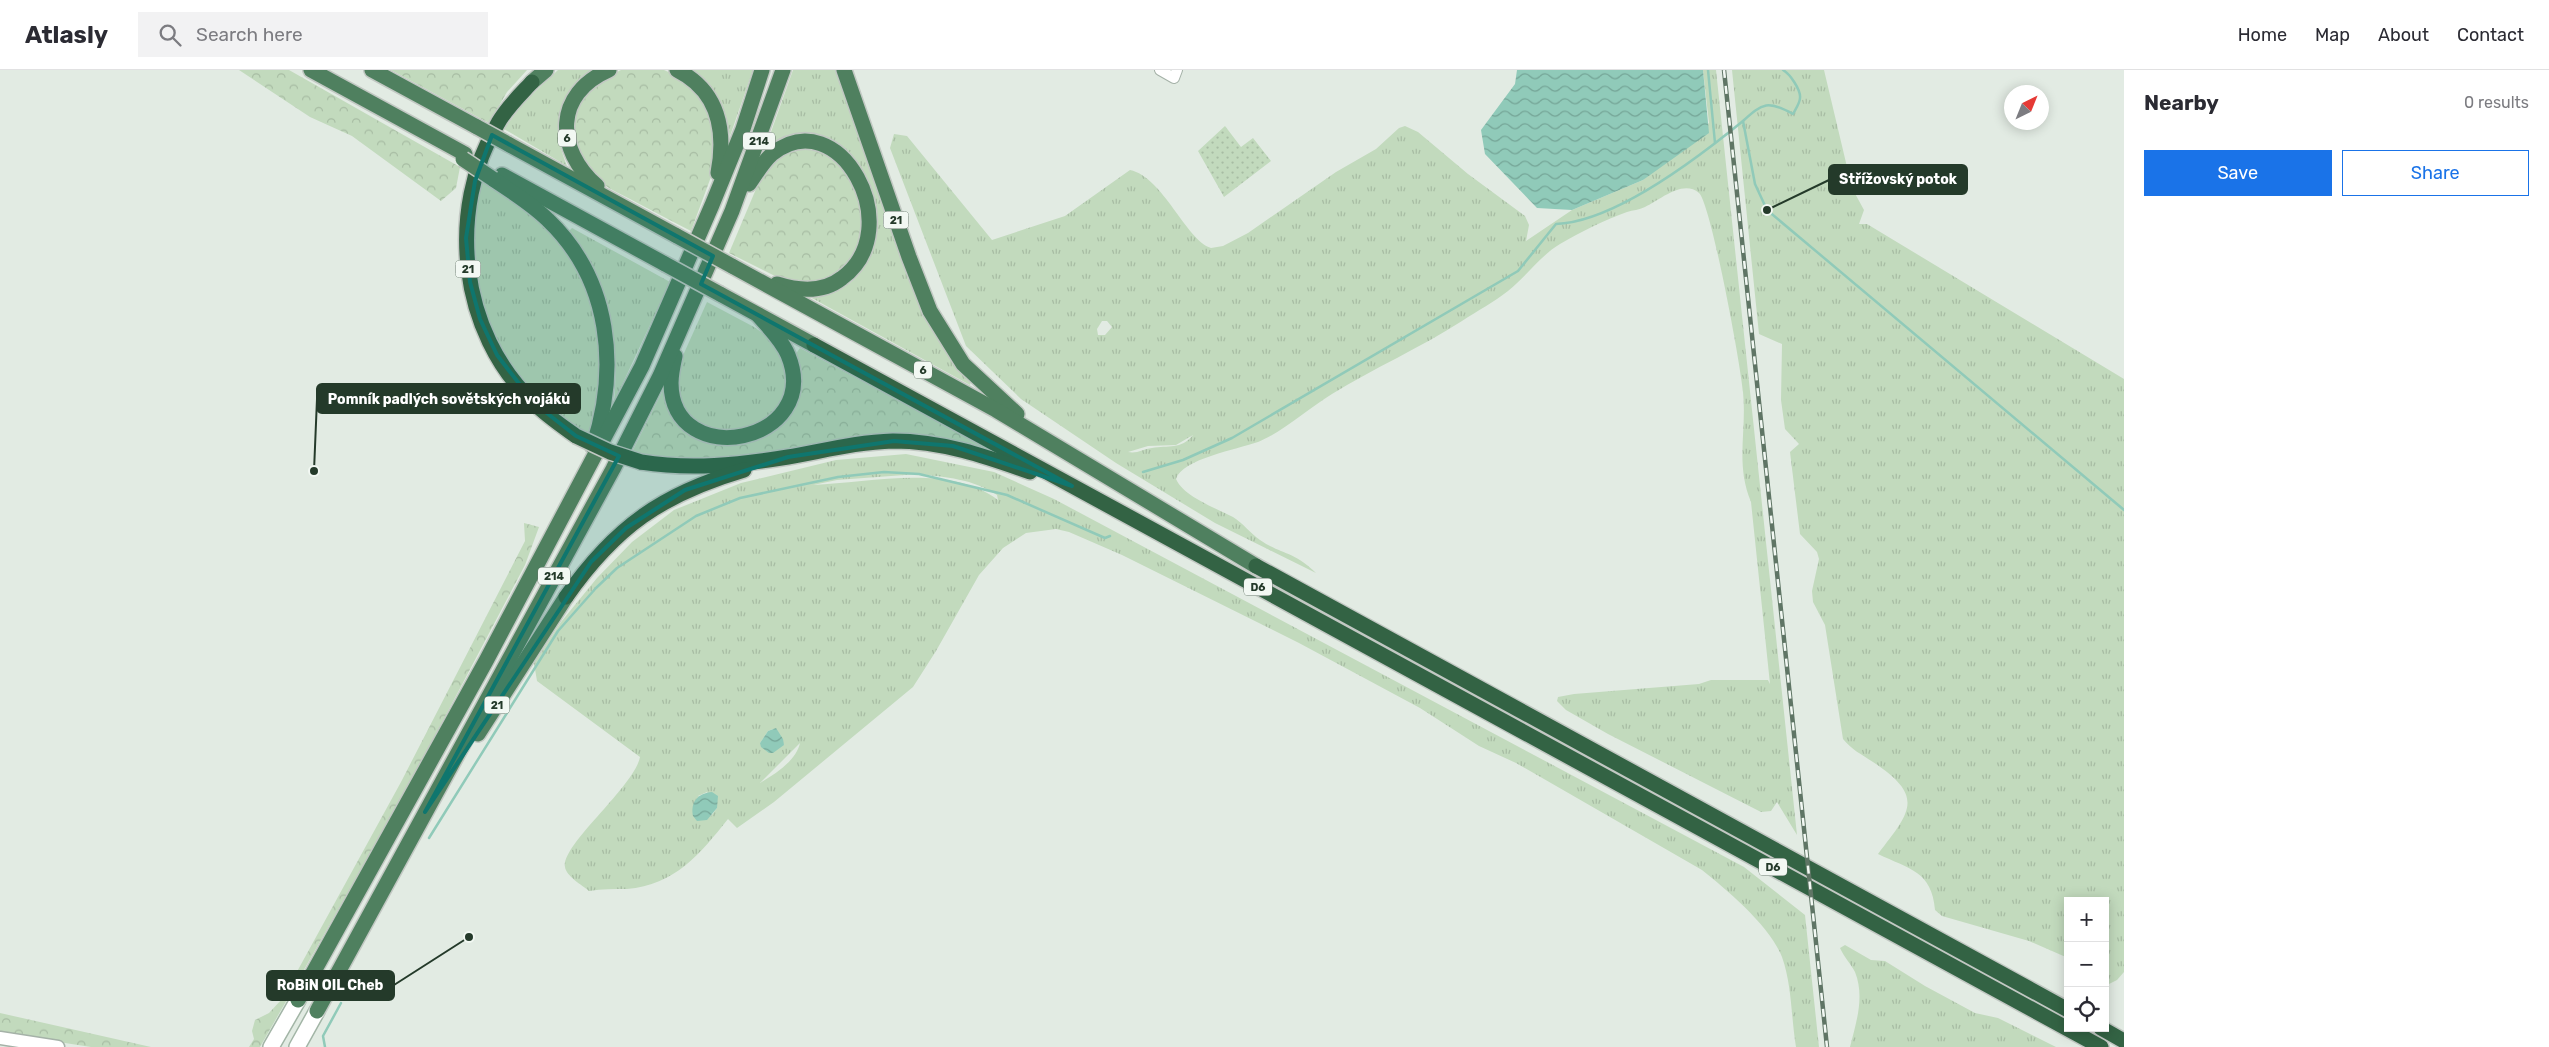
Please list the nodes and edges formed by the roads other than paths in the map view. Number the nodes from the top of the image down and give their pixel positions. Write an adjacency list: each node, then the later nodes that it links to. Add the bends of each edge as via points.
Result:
1 (311, 70): 11 (highway)
2 (372, 70): 12 (highway, 6, bridge)
3 (546, 70): 18 (highway, 21, bridge, via 498,123 475,181 468,211 466,238 470,282 488,337 508,372 534,403 576,436 641,462 700,468)
4 (609, 70): 12 (highway, 6, via 582,89 573,102 567,118 566,136 572,157 584,174)
5 (677, 70): 13 (highway, via 702,89 719,118 721,156)
6 (762, 70): 13 (highway, 214)
7 (783, 70): 14 (highway, 214)
8 (844, 70): 19 (highway, 21, via 919,286 951,348 1005,404)
9 (1160, 70): 10 (street, via 1174,78)
10 (1177, 70)
11 (495, 175): 16 (highway, bridge); 20 (highway, via 563,237 586,274 602,315 608,366 606,391 598,433)
12 (619, 204): 15 (highway, 6, bridge)
13 (712, 205): 20 (highway, 214, via 642,366)
14 (732, 210): 15 (highway, 6, via 760,167 773,154 786,146 811,143 834,150 854,170 866,195 869,222 865,244 856,264 837,282 825,287 811,290 786,286); 17 (highway, 214)
15 (732, 266): 19 (highway, 6, via 996,410)
16 (758, 315): 17 (highway, via 782,344 788,356 792,381 781,414 772,424 752,435 729,439 710,435 683,418 674,402 671,382); 21 (highway, D6)
17 (678, 337): 23 (highway, 214, via 613,469)
18 (788, 457): 21 (highway, 21, via 868,443 924,443 953,446); 23 (highway, 21, via 685,490 648,511 608,544 566,597 463,759)
19 (1111, 478): 22 (highway, 6)
20 (580, 485): 24 (highway, 214)
21 (1072, 486): 33 (highway, D6)
22 (1256, 566): 25 (highway, D6)
23 (425, 812): 26 (highway, 214)
24 (298, 1000): 31 (main road, 214)
25 (2064, 1008)
26 (317, 1011): 32 (main road, 214)
27 (2108, 1032): 29 (highway)
28 (0, 1038): 30 (street)
29 (2124, 1041)
30 (58, 1047)
31 (271, 1047)
32 (297, 1047)
33 (2101, 1047)

